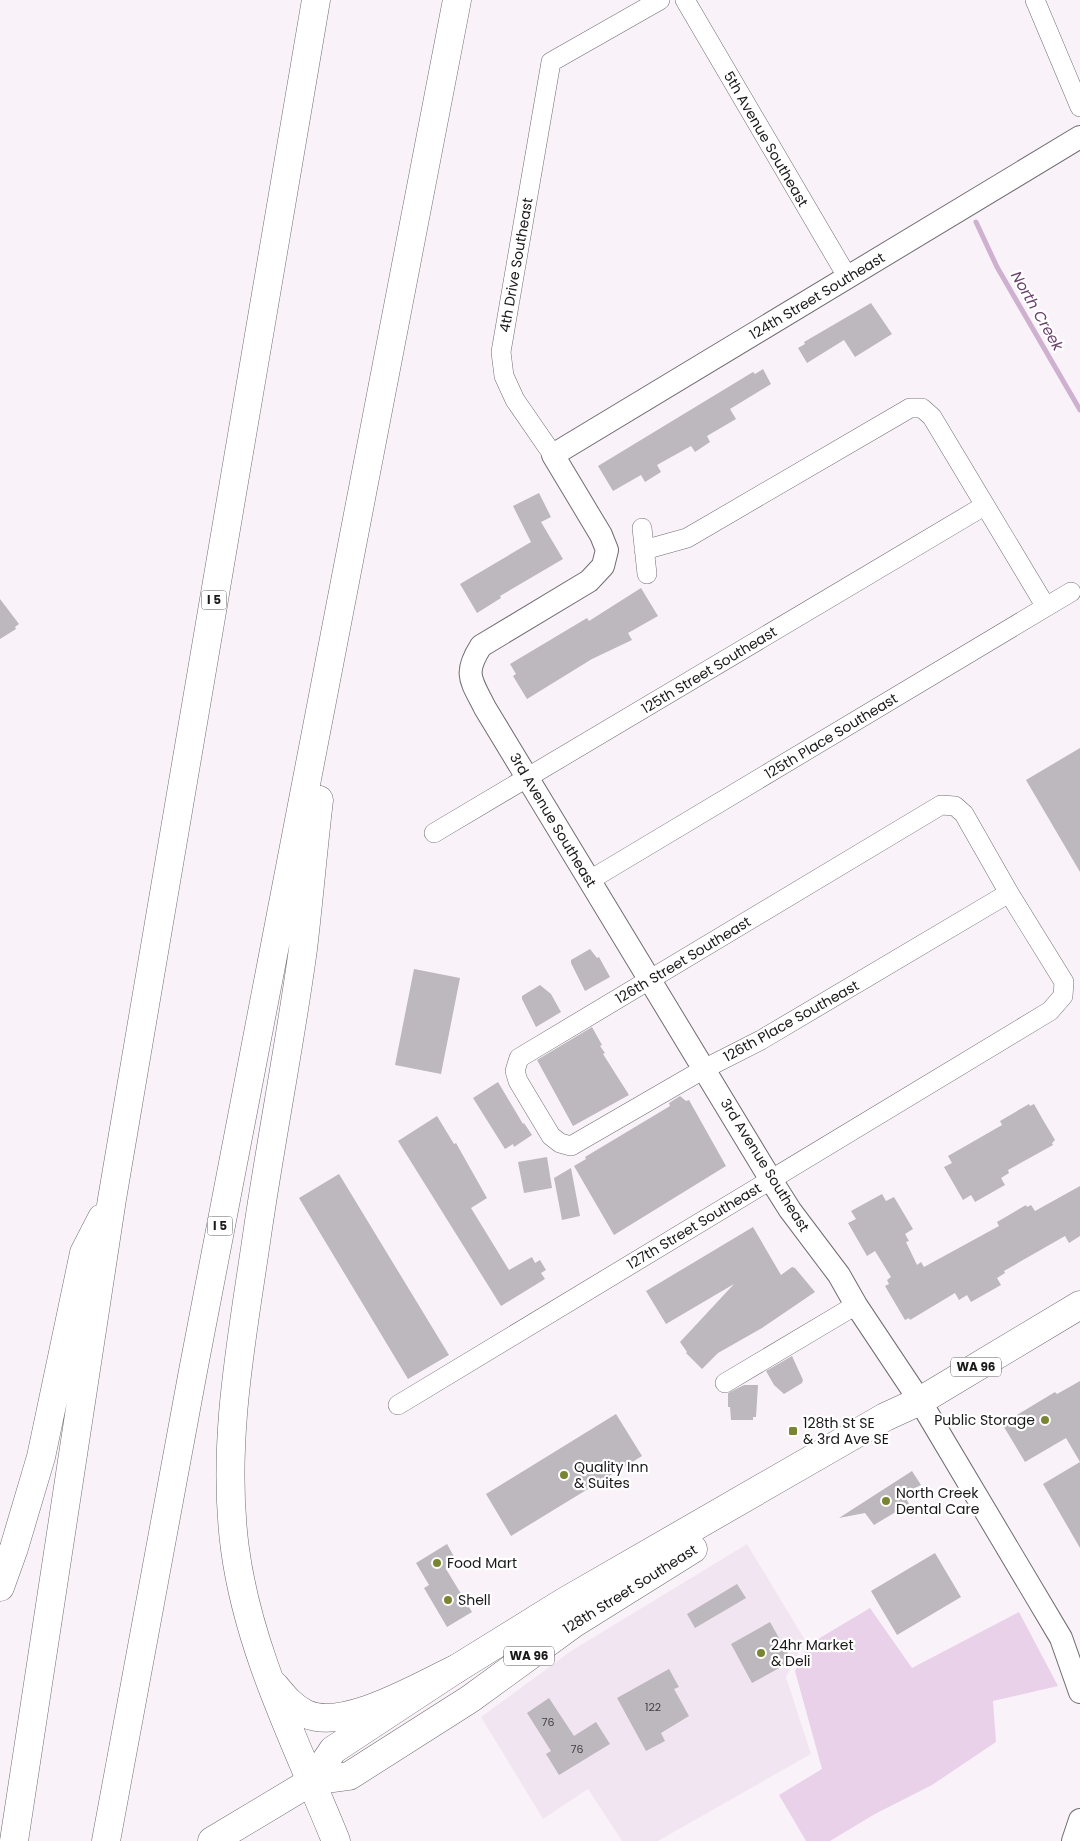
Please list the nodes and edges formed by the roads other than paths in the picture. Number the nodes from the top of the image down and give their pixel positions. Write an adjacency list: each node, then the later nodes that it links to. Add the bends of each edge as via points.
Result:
1 (316, 0): 26 (main road, I 5)
2 (457, 0): 16 (main road, I 5)
3 (660, 0): 9 (street, 4th Drive Southeast, via 550,62 501,352 504,376 515,400)
4 (685, 0): 8 (street, 5th Avenue Southeast)
5 (1035, 0): 6 (street)
6 (1080, 107)
7 (1080, 137): 8 (street, 124th Street Southeast)
8 (848, 278): 9 (street, 124th Street Southeast)
9 (553, 455): 17 (street, 4th Drive Southeast, via 601,535 607,550 603,566 588,581 481,646)
10 (984, 506): 12 (street, via 932,417 922,408 910,408 687,538); 15 (street); 18 (street, 125th Street Southeast)
11 (642, 528): 12 (street)
12 (644, 550): 13 (street)
13 (647, 574)
14 (1071, 592): 15 (street, 125th Place Southeast)
15 (1046, 607): 20 (street, 125th Place Southeast)
16 (339, 612): 36 (main road, via 302,950 271,1138 230,1435 230,1496 236,1557 244,1602); 41 (main road, I 5, via 192,1371)
17 (471, 662): 18 (street, 3rd Avenue Southeast, via 471,681)
18 (528, 778): 19 (street, 125th Street Southeast); 20 (street, 3rd Avenue Southeast)
19 (434, 833)
20 (590, 880): 22 (street, 3rd Avenue Southeast)
21 (1009, 894): 22 (street, 126th Street Southeast, via 964,814 955,806 941,805); 23 (street, 126th Place Southeast, via 761,1040); 25 (street, 127th Street Southeast, via 1064,982 1063,996 1050,1011)
22 (650, 979): 23 (street, 3rd Avenue Southeast); 24 (street, 126th Street Southeast, via 519,1058 515,1071 518,1081 551,1136)
23 (704, 1069): 24 (street, 126th Place Southeast); 25 (street, 3rd Avenue Southeast)
24 (571, 1146)
25 (771, 1180): 27 (street, 3rd Avenue Southeast, via 839,1274); 31 (street, 127th Street Southeast)
26 (112, 1199): 33 (main road, via 84,1253 41,1456); 40 (main road, I 5)
27 (856, 1305): 29 (street); 30 (street, 3rd Avenue Southeast)
28 (1080, 1305): 30 (main road, 128th Street Southeast / WA 96)
29 (725, 1383)
30 (920, 1401): 32 (main road, 128th Street Southeast / WA 96, via 885,1417); 34 (main road, 128th Street Southeast / WA 96, via 890,1427); 37 (street, 3rd Avenue Southeast, via 1061,1638)
31 (398, 1405)
32 (665, 1544): 34 (main road, via 650,1563 587,1602); 35 (main road, 128th Street Southeast / WA 96)
33 (0, 1587)
34 (573, 1624): 38 (main road, 128th Street Southeast / WA 96, via 470,1699 349,1776)
35 (456, 1669): 36 (main road, via 371,1708 332,1719 316,1717 295,1708); 38 (main road, 128th Street Southeast / WA 96, via 333,1750)
36 (266, 1677): 38 (main road)
37 (1080, 1692)
38 (312, 1781): 42 (main road, 128th Street Southeast / WA 96); 43 (main road)
39 (1080, 1820): 44 (street)
40 (14, 1841)
41 (106, 1841)
42 (212, 1841)
43 (336, 1841)
44 (1073, 1841)

